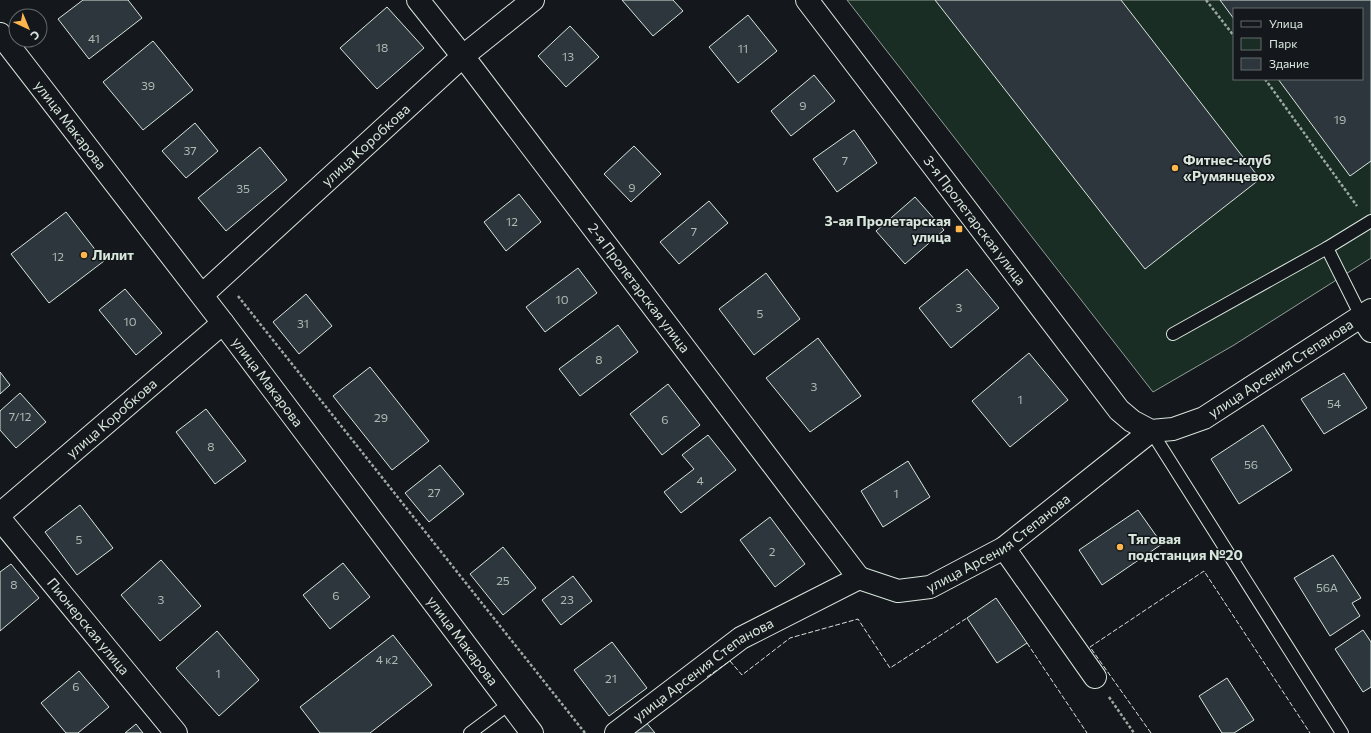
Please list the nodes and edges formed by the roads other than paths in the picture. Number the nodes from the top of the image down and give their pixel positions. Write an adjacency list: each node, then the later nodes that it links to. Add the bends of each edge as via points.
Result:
1 (418, 0): 5 (street, 2-я Пролетарская улица)
2 (533, 0): 5 (street, улица Коробкова)
3 (807, 0): 12 (street, 3-я Пролетарская улица, via 1119,410 1132,422)
4 (0, 34): 8 (street, улица Макарова)
5 (462, 57): 8 (street, улица Коробкова); 16 (street, 2-я Пролетарская улица)
6 (1370, 222): 7 (lane)
7 (1327, 248): 9 (lane); 11 (lane)
8 (202, 295): 10 (street, улица Макарова)
9 (1368, 319): 12 (street, улица Арсения Степанова, via 1204,418 1173,429)
10 (223, 323): 13 (street, улица Коробкова); 18 (street, улица Макарова)
11 (1173, 334)
12 (1151, 431): 15 (street, улица Арсения Степанова); 23 (lane)
13 (0, 514)
14 (0, 519): 19 (street, Пионерская улица)
15 (1004, 548): 16 (street, улица Арсения Степанова, via 930,587 898,590); 17 (street)
16 (859, 578): 22 (street, улица Арсения Степанова, via 741,638)
17 (1095, 677)
18 (508, 704): 20 (lane); 21 (street, улица Макарова)
19 (176, 733)
20 (470, 733)
21 (532, 733)
22 (616, 733)
23 (1342, 733)

